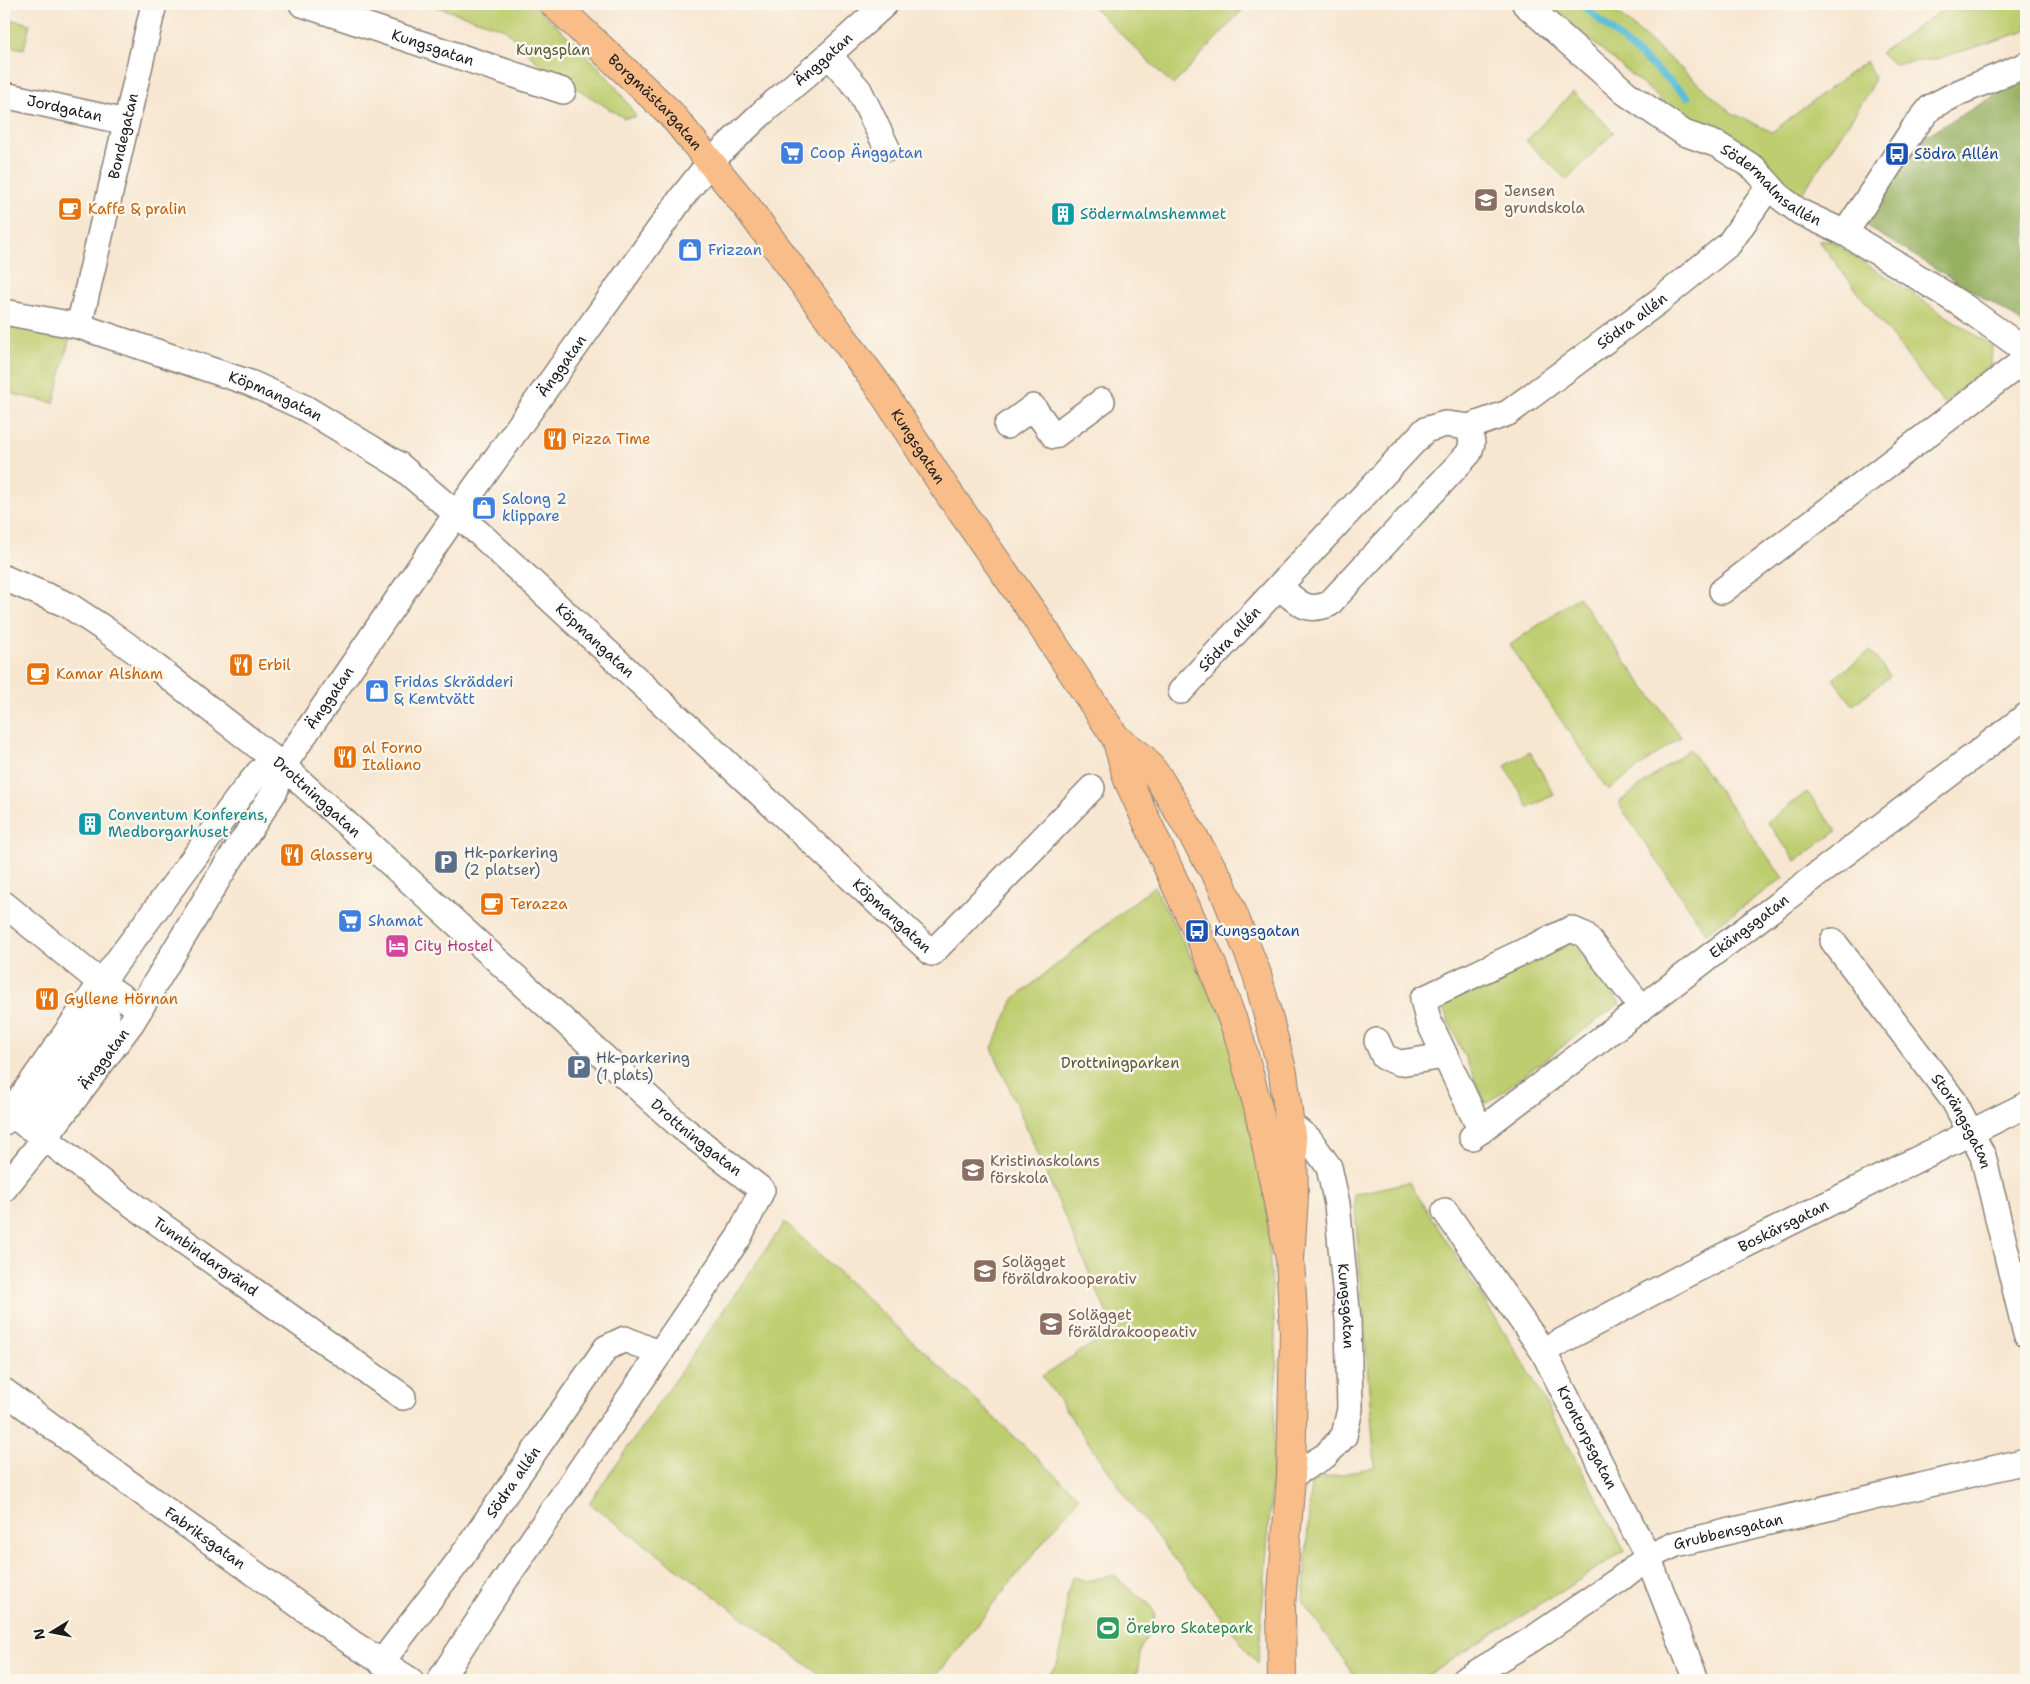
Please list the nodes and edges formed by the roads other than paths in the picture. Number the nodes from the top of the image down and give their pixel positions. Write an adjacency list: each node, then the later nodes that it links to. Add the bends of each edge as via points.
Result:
1 (154, 4): 10 (street, Bondegatan)
2 (302, 4): 8 (street, Kungsgatan)
3 (554, 4): 12 (main road, Borgmästargatan, via 670,113)
4 (885, 4): 6 (street, Änggatan)
5 (1525, 4): 13 (street, Södermalmsallén, via 1626,93 1684,133 1718,145 1754,168)
6 (829, 55): 11 (street, via 859,90); 12 (street, Änggatan)
7 (2026, 65): 14 (street, via 1932,107 1914,128)
8 (563, 91)
9 (4, 95): 10 (street, Jordgatan)
10 (126, 122): 16 (street, Bondegatan)
11 (887, 148)
12 (710, 162): 22 (street, Änggatan); 28 (main road, Kungsgatan, via 878,385)
13 (1769, 186): 14 (street, Södermalmsallén, via 1800,212); 21 (street, Södra allén, via 1729,244 1508,413)
14 (1844, 233): 17 (street, Södermalmsallén, via 1942,292)
15 (4, 312): 16 (street, Köpmangatan)
16 (79, 326): 22 (street, Köpmangatan, via 250,383 305,408 399,465)
17 (2026, 351)
18 (2026, 358): 25 (street)
19 (1102, 401): 20 (street, via 1054,436 1033,408)
20 (1007, 426)
21 (1469, 428): 24 (street, Södra allén, via 1445,424 1425,430); 24 (street, via 1470,453 1329,604 1316,609 1303,606)
22 (457, 513): 29 (street, Änggatan); 30 (street, Köpmangatan, via 932,953)
23 (4, 578): 29 (street, Drottninggatan, via 68,605 106,630)
24 (1279, 587): 26 (street, Södra allén)
25 (1722, 591)
26 (1181, 691)
27 (2026, 716): 34 (street, Ekängsgatan)
28 (1116, 738): 40 (main road, Kungsgatan, via 1143,758 1158,777 1221,883 1258,974 1283,1073); 45 (main road, Kungsgatan, via 1128,780 1211,962 1239,1037 1258,1107)
29 (283, 766): 33 (street, Änggatan, via 259,772); 35 (street, Änggatan, via 275,791); 48 (street, Drottninggatan, via 681,1127 762,1190 739,1237)
30 (1092, 788)
31 (4, 904): 33 (street)
32 (1833, 941): 42 (street, Storängsgatan, via 1954,1101)
33 (101, 983): 35 (street); 41 (street, Änggatan)
34 (1642, 1008): 38 (street, Ekängsgatan, via 1477,1134); 38 (street, via 1585,935 1571,929 1423,999 1428,1020)
35 (140, 1009): 41 (street, Änggatan)
36 (107, 1015): 41 (street)
37 (1376, 1041): 38 (street, via 1384,1057 1400,1063)
38 (1445, 1056)
39 (2026, 1105): 42 (street, Boskärsgatan)
40 (1290, 1124): 45 (main road, Kungsgatan, via 1294,1197); 52 (street, Kungsgatan, via 1310,1140 1329,1168 1337,1204 1348,1320 1350,1409 1344,1436 1325,1456)
41 (21, 1125): 43 (street, Änggatan); 50 (street, Tunnbindargränd)
42 (1971, 1132): 46 (street, Storängsgatan, via 1983,1156); 47 (street, Boskärsgatan, via 1688,1273)
43 (4, 1189)
44 (1445, 1211): 47 (street, Krontorpsgatan)
45 (1290, 1259): 52 (main road, Kungsgatan, via 1294,1332)
46 (2026, 1334)
47 (1543, 1351): 53 (street, Krontorpsgatan)
48 (660, 1354): 54 (street, Södra allén, via 625,1339 606,1348 458,1562); 56 (street)
49 (4, 1391): 54 (street, Fabriksgatan)
50 (403, 1397)
51 (2026, 1461): 53 (street, Grubbensgatan, via 1676,1544)
52 (1291, 1476): 57 (main road, Kungsgatan, via 1282,1606)
53 (1648, 1557): 58 (street, Grubbensgatan, via 1531,1640); 59 (street, Krontorpsgatan)
54 (381, 1663): 55 (street, Fabriksgatan)
55 (410, 1680)
56 (440, 1680)
57 (1282, 1680)
58 (1464, 1680)
59 (1696, 1680)

